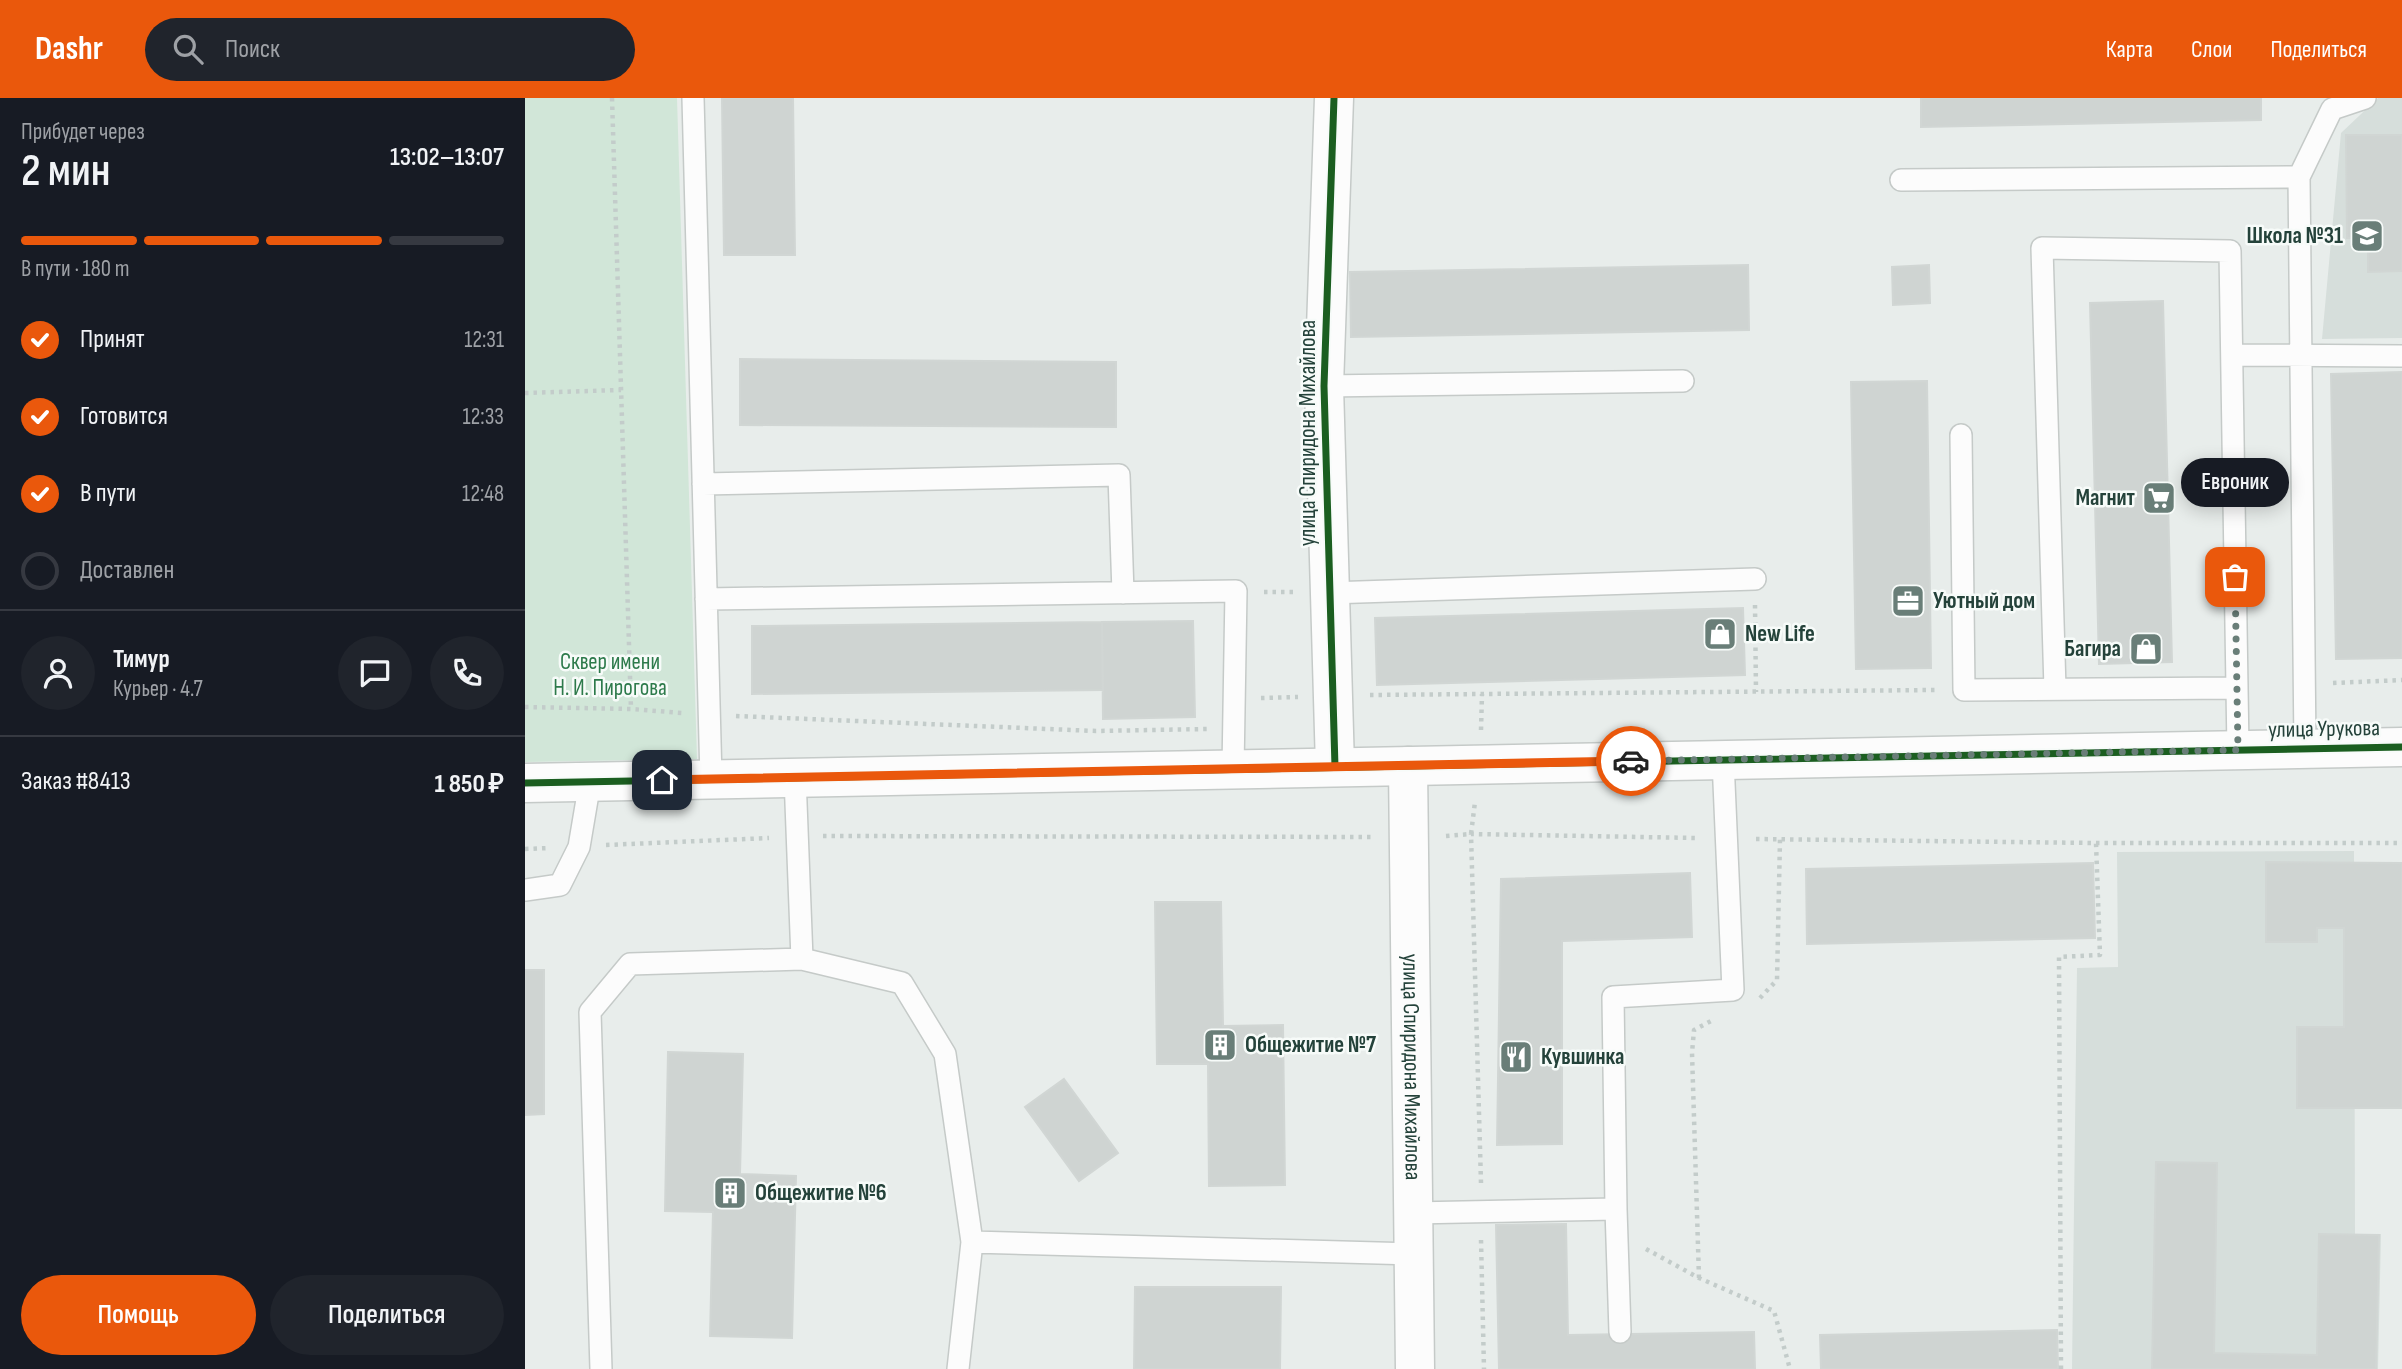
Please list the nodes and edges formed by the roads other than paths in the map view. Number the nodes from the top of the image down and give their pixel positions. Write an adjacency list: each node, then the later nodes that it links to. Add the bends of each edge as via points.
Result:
1 (693, 98): 13 (lane)
2 (1334, 98): 11 (street, улица Спиридона Михайлова)
3 (2365, 98): 4 (lane)
4 (2333, 104): 5 (lane)
5 (2299, 177): 6 (lane); 7 (lane)
6 (1901, 180)
7 (2300, 354): 8 (lane); 9 (lane); 21 (lane)
8 (2232, 355): 18 (lane); 19 (lane, via 2230,251 2042,248)
9 (2402, 356)
10 (1683, 381): 11 (lane)
11 (1324, 386): 16 (street, улица Спиридона Михайлова)
12 (1961, 435): 19 (lane, via 1964,690)
13 (703, 484): 15 (lane, via 1119,475); 17 (lane)
14 (1755, 579): 16 (lane)
15 (1123, 593): 17 (lane); 26 (lane, via 1236,591)
16 (1329, 593): 25 (street, улица Спиридона Михайлова)
17 (706, 599): 28 (lane)
18 (2236, 688): 19 (lane); 22 (lane)
19 (2055, 689)
20 (2402, 747): 21 (street, улица Урукова)
21 (2305, 748): 22 (street, улица Урукова)
22 (2238, 750): 23 (street, улица Урукова)
23 (1723, 760): 24 (street, улица Урукова); 33 (lane, via 1733,990 1613,997)
24 (1408, 766): 25 (street, улица Урукова); 34 (street, улица Спиридона Михайлова)
25 (1335, 767): 26 (street, улица Урукова)
26 (1233, 769): 27 (street, улица Урукова)
27 (795, 777): 28 (street, улица Урукова); 32 (lane)
28 (711, 779): 29 (street, улица Урукова)
29 (590, 782): 30 (street, улица Урукова); 31 (lane, via 579,847 560,885)
30 (525, 783)
31 (525, 890)
32 (802, 959): 35 (lane, via 902,983 945,1054); 38 (lane, via 629,964 590,1012)
33 (1616, 1209): 34 (lane); 37 (lane)
34 (1413, 1213): 36 (street, улица Спиридона Михайлова)
35 (972, 1242): 36 (lane); 39 (lane)
36 (1414, 1254): 40 (street, улица Спиридона Михайлова)
37 (1620, 1332)
38 (601, 1369)
39 (958, 1369)
40 (1415, 1369)

